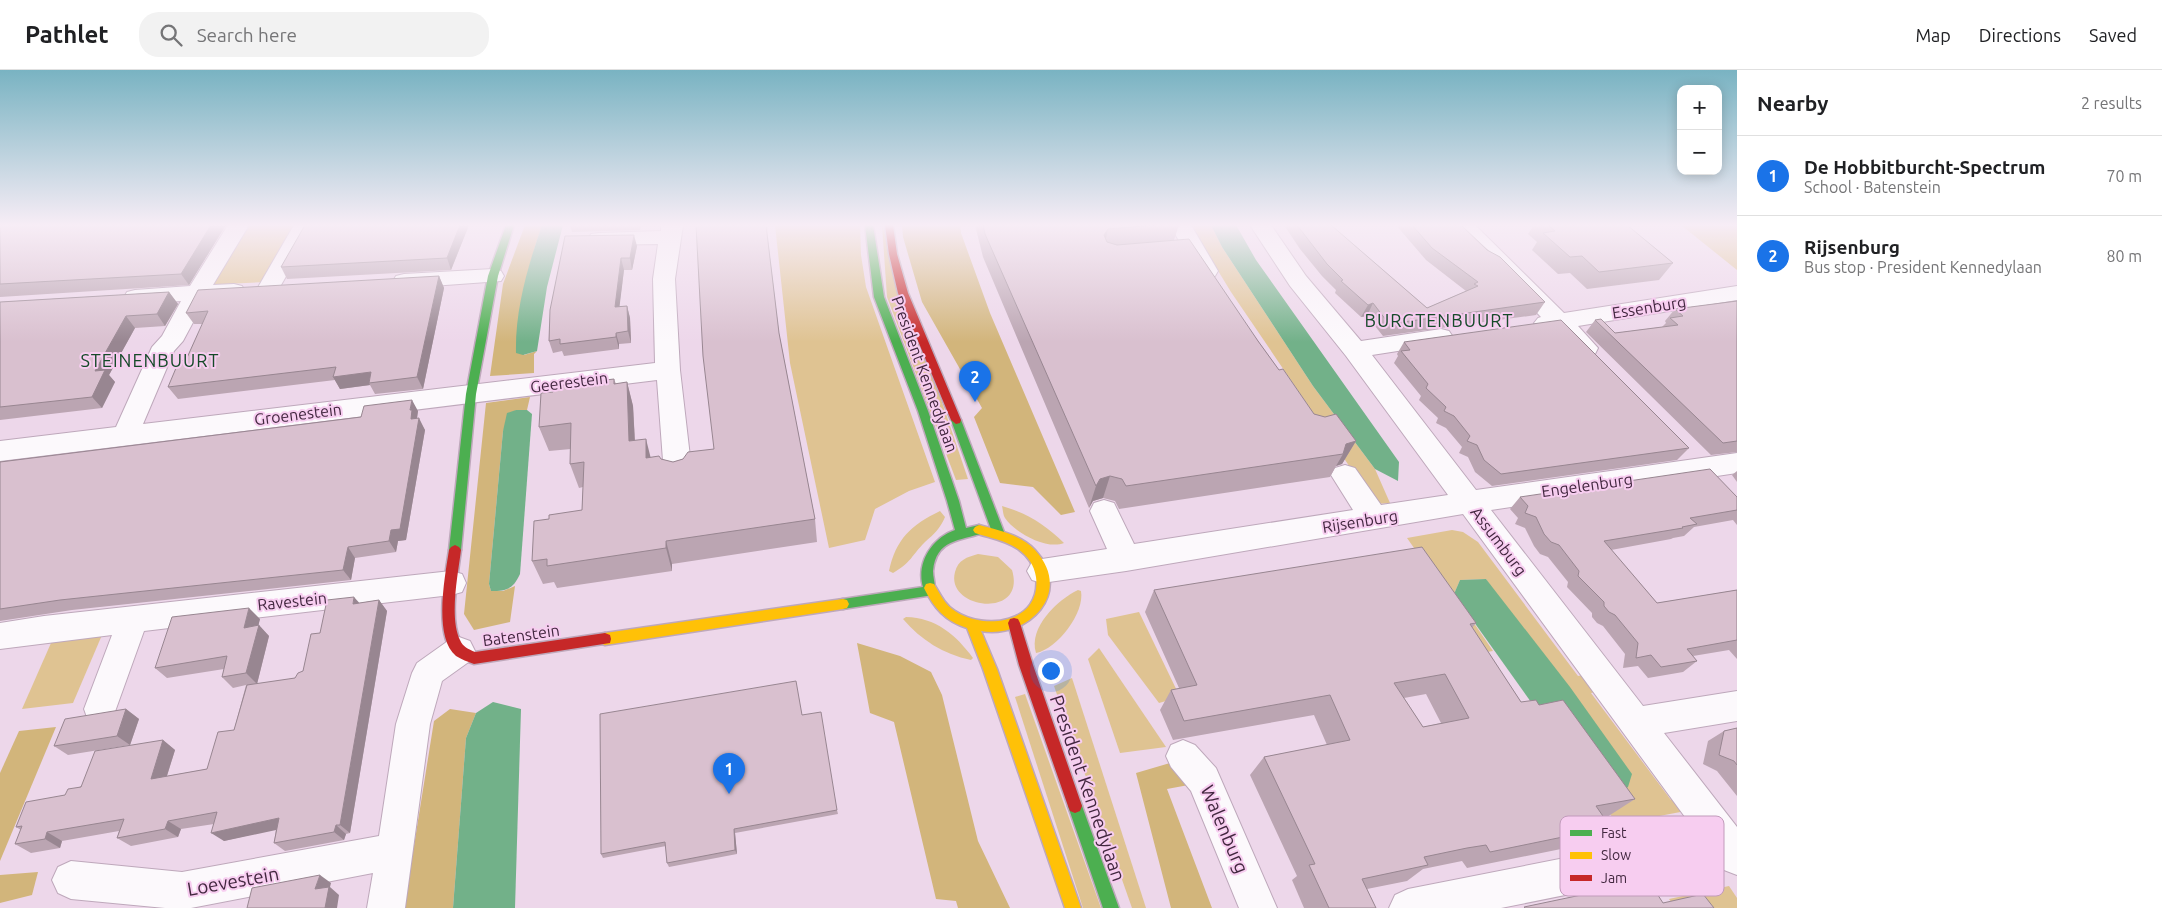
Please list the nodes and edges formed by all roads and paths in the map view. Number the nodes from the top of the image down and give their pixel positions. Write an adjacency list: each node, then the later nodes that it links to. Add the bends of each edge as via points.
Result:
1 (215, 264): 15 (street)
2 (283, 264): 14 (street)
3 (497, 264): 10 (street)
4 (666, 264): 23 (street)
5 (874, 264): 36 (street, President Kennedylaan, via 879,298 926,420)
6 (895, 264): 37 (street, President Kennedylaan, via 902,294 951,408)
7 (1197, 264): 12 (street)
8 (1287, 264): 21 (street, Assumburg)
9 (1503, 264): 18 (street)
10 (493, 276): 11 (street); 24 (street)
11 (385, 283)
12 (1217, 285)
13 (297, 288): 14 (street)
14 (268, 290): 15 (street)
15 (197, 293): 17 (street); 25 (street, via 171,341 164,347)
16 (1737, 293): 18 (street, Essenburg)
17 (118, 298)
18 (1560, 321): 19 (street, Essenburg); 22 (street)
19 (1521, 326)
20 (1462, 334): 21 (street)
21 (1355, 350): 33 (street, Assumburg)
22 (1599, 362)
23 (668, 370): 24 (street, Geerestein); 30 (street)
24 (470, 394): 25 (street, Groenestein); 40 (street)
25 (125, 436): 27 (street, Groenestein)
26 (1684, 448): 29 (street)
27 (0, 451)
28 (1737, 463): 29 (street, Engelenburg)
29 (1704, 468): 32 (street); 33 (street, Engelenburg)
30 (678, 474)
31 (1345, 474): 35 (street)
32 (1724, 488)
33 (1470, 502): 35 (street, Rijsenburg); 49 (street, Assumburg)
34 (1104, 511): 38 (street)
35 (1374, 518): 38 (street, Rijsenburg)
36 (962, 532): 37 (street); 41 (street, via 943,541 931,555 926,573)
37 (998, 532): 39 (street, via 1026,547)
38 (1126, 559): 39 (street, Rijsenburg)
39 (1042, 571): 43 (street, via 1044,587 1039,602 1029,614)
40 (451, 583): 42 (street, Ravestein); 46 (street, via 451,637)
41 (929, 591): 44 (street, via 945,612); 46 (street, Batenstein, via 474,658)
42 (133, 619): 45 (street, Ravestein); 48 (street)
43 (1014, 623): 44 (street, via 998,627); 59 (street, President Kennedylaan)
44 (972, 625): 58 (street)
45 (0, 636)
46 (459, 651): 53 (street, via 428,673 413,724)
47 (1737, 706): 49 (street)
48 (100, 709)
49 (1636, 723): 51 (street, Assumburg)
50 (1184, 756): 60 (street, Walenburg, via 1204,780)
51 (1706, 816)
52 (1724, 840): 54 (street, Assumburg)
53 (394, 851): 55 (street, Loevestein, via 182,891); 57 (street)
54 (1732, 851)
55 (71, 880)
56 (1560, 881): 61 (street)
57 (386, 908)
58 (1073, 908)
59 (1111, 908)
60 (1258, 908)
61 (1408, 908)

